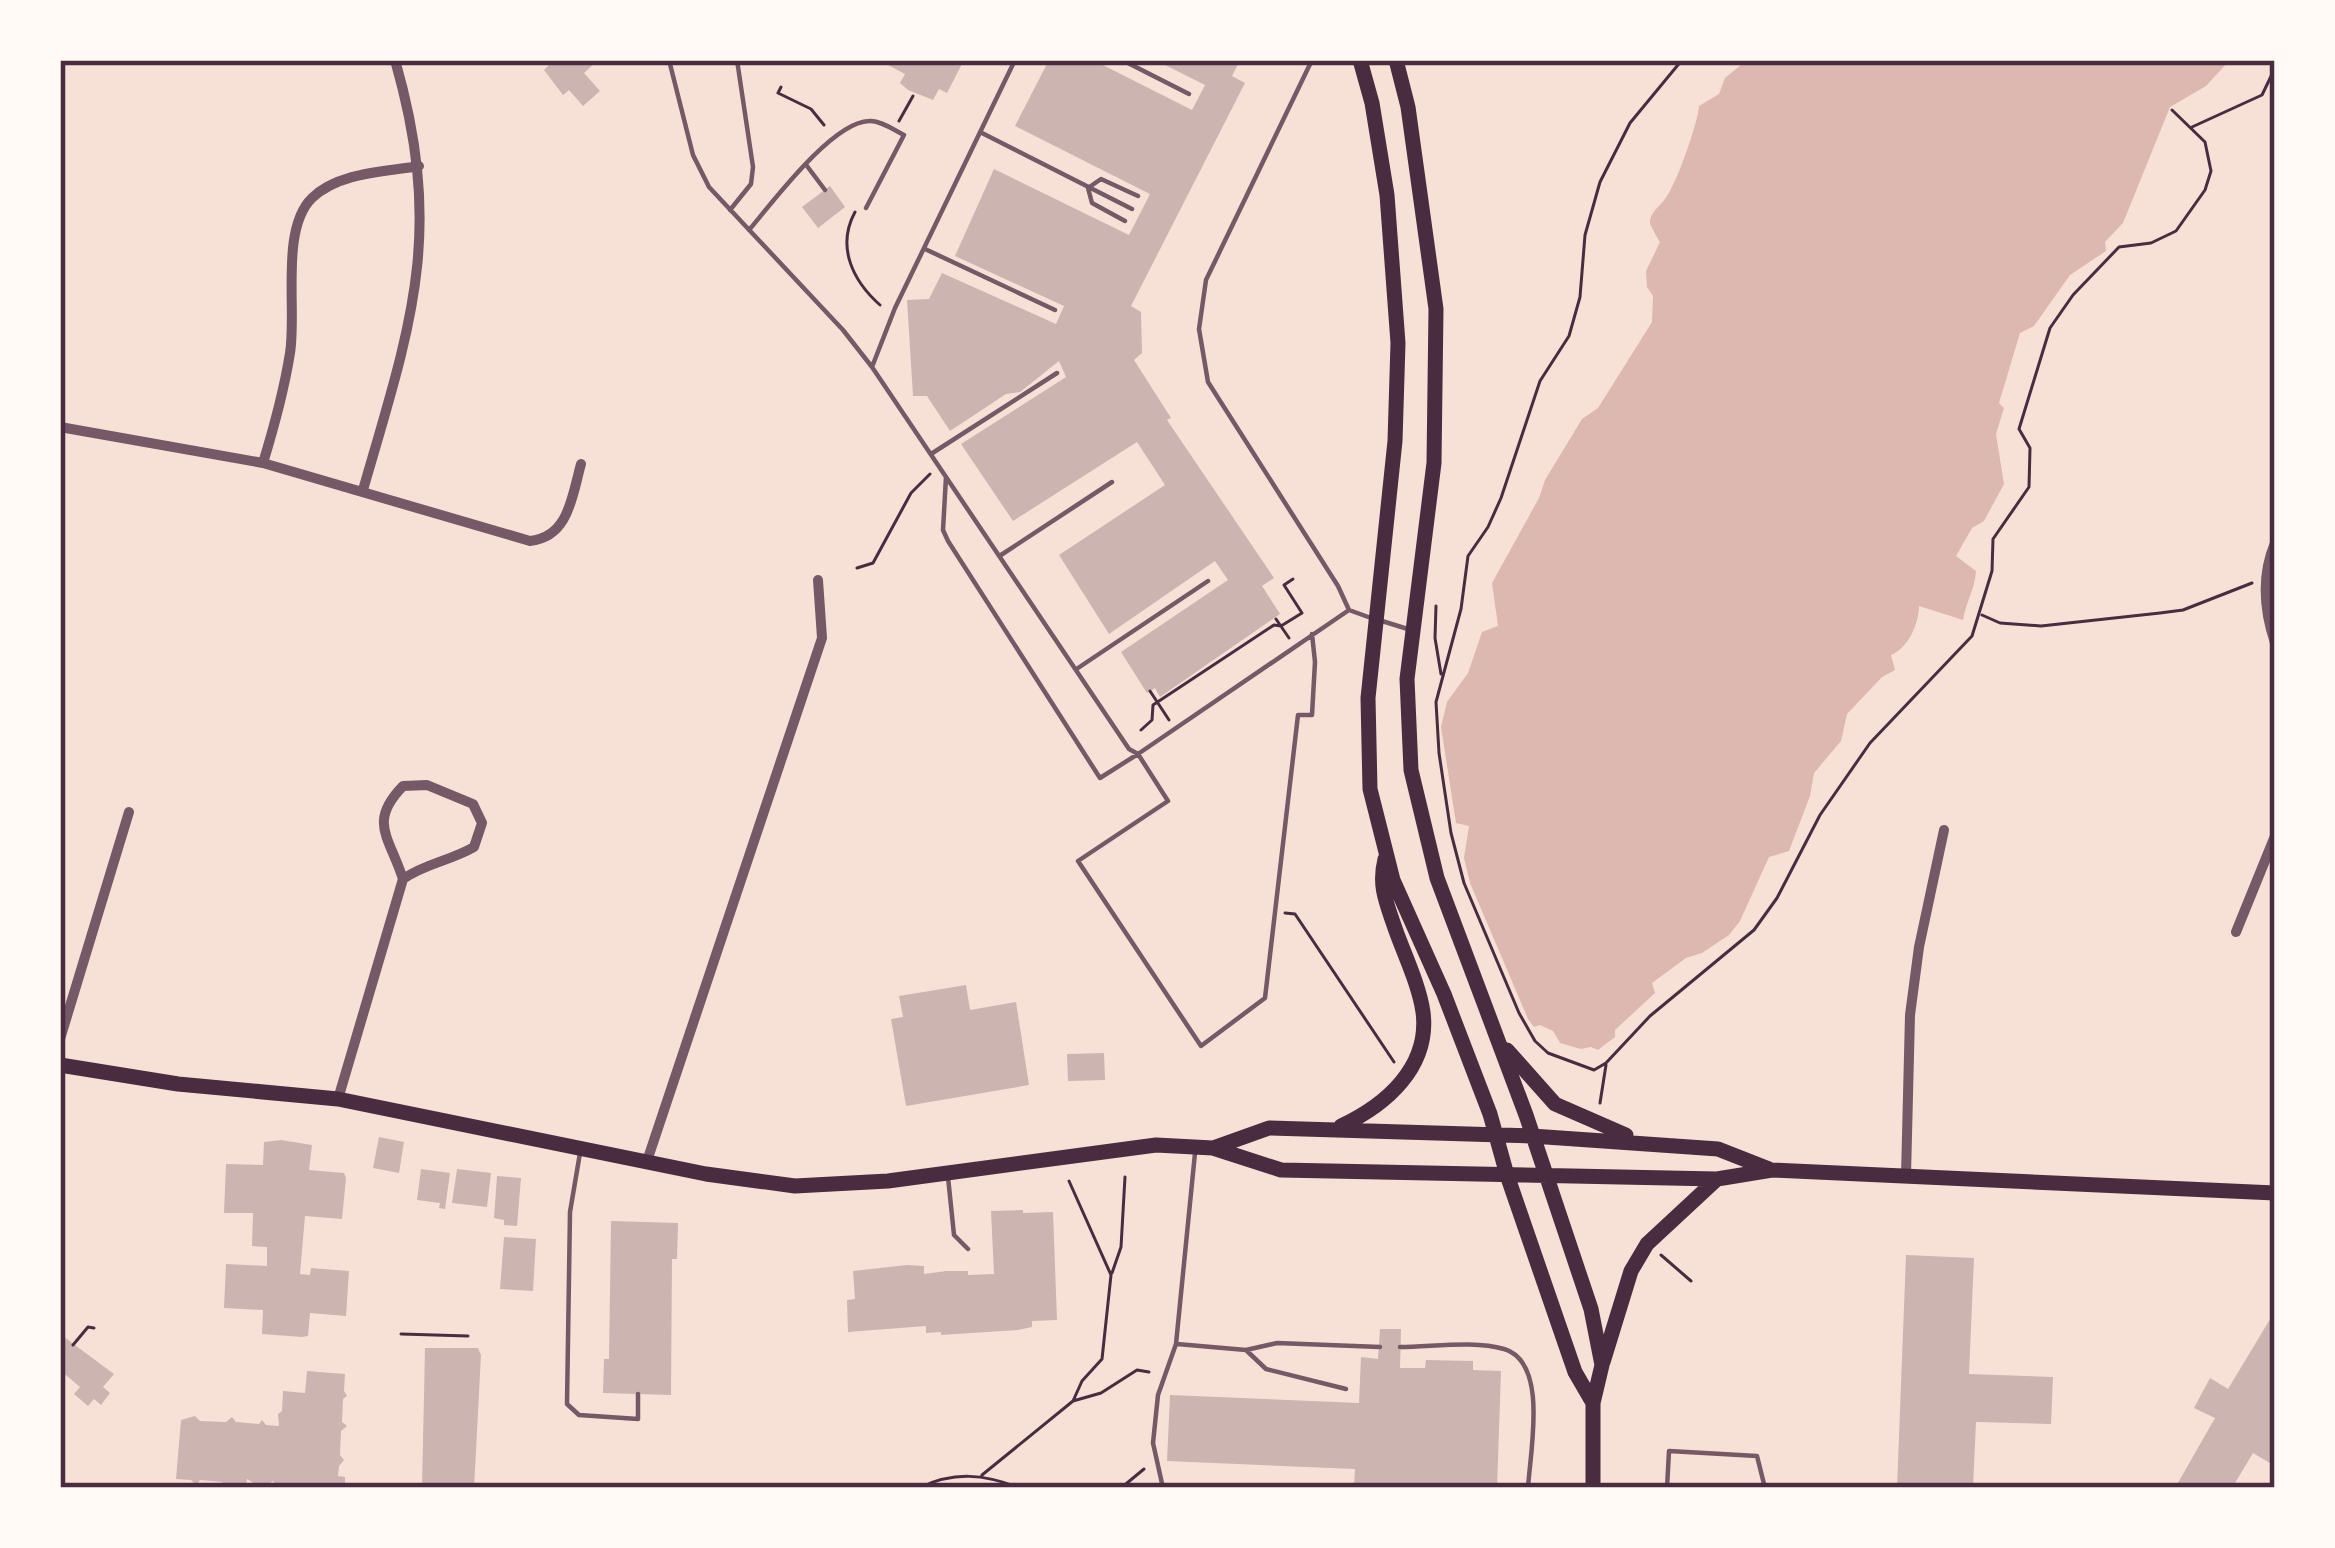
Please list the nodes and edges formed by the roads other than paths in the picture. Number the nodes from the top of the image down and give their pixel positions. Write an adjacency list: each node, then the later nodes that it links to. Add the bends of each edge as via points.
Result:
1 (395, 60): 12 (street)
2 (670, 60): 18 (lane, via 693,155)
3 (737, 60): 18 (lane, via 753,167 751,184)
4 (1015, 60): 10 (lane)
5 (1122, 60): 9 (lane)
6 (1312, 60): 36 (lane, via 1206,280 1200,349 1217,400)
7 (1360, 60): 37 (main road, via 1387,196 1398,343)
8 (1396, 60): 38 (main road, via 1436,309 1434,463)
9 (1189, 94)
10 (980, 132): 13 (lane); 21 (lane)
11 (806, 164): 14 (lane); 16 (lane, via 857,124 872,120 904,135); 20 (lane)
12 (419, 166): 27 (street, via 341,181 304,208 294,238 290,352); 31 (street, via 417,288)
13 (1088, 188): 15 (lane, via 1101,179); 17 (lane); 19 (lane, via 1092,203)
14 (825, 190)
15 (1138, 196)
16 (866, 208)
17 (1132, 209)
18 (730, 211): 20 (lane)
19 (1125, 221)
20 (749, 230): 23 (lane)
21 (925, 249): 22 (lane); 23 (lane)
22 (1054, 310)
23 (872, 367): 26 (lane)
24 (1058, 373): 26 (lane)
25 (60, 427): 27 (street)
26 (932, 454): 29 (lane)
27 (263, 463): 31 (street)
28 (581, 464): 31 (street, via 562,524 542,540)
29 (946, 477): 33 (lane); 42 (lane, via 948,541 1100,778)
30 (1112, 482): 33 (lane)
31 (363, 490)
32 (2275, 543): 40 (street, via 2266,580)
33 (1001, 555): 41 (lane)
34 (818, 580): 59 (street, via 822,638)
35 (1208, 581): 41 (lane)
36 (1348, 610): 37 (lane); 39 (lane)
37 (1376, 619): 38 (lane); 46 (main road, via 1368,760)
38 (1411, 629): 49 (main road, via 1406,727 1421,822)
39 (1312, 634): 42 (lane); 42 (lane, via 1312,715 1298,715 1264,998 1201,1046 1078,861 1168,801)
40 (2275, 643)
41 (1076, 670): 42 (lane)
42 (1138, 754)
43 (129, 812): 50 (street)
44 (1944, 830): 64 (street, via 1910,1015)
45 (2275, 836): 48 (street)
46 (1385, 856): 53 (main road, via 1379,883 1423,1012 1420,1048 1395,1090); 54 (main road)
47 (404, 879): 47 (street, via 382,823 384,806 403,786 427,785 473,803 482,824 474,847); 52 (street)
48 (2236, 932)
49 (1497, 1038): 55 (main road); 56 (main road, via 1555,1104)
50 (60, 1039)
51 (60, 1065): 52 (main road)
52 (338, 1100): 57 (main road)
53 (1334, 1129): 54 (main road); 58 (main road, via 1269,1129)
54 (1496, 1136): 55 (main road); 62 (main road)
55 (1532, 1136): 56 (main road); 63 (main road)
56 (1645, 1142): 60 (main road, via 1718,1149)
57 (581, 1147): 59 (main road); 74 (lane, via 571,1212 567,1403 579,1415 638,1418)
58 (1204, 1148): 61 (main road, via 1156,1145); 62 (main road, via 1281,1170); 68 (lane)
59 (647, 1161): 61 (main road, via 795,1186)
60 (1772, 1170): 64 (main road); 65 (main road)
61 (947, 1171): 67 (lane, via 954,1235)
62 (1507, 1175): 63 (main road); 75 (main road)
63 (1546, 1175): 65 (main road); 72 (main road, via 1592,1309)
64 (1906, 1175): 66 (main road)
65 (1717, 1179): 72 (main road, via 1647,1244 1630,1271)
66 (2275, 1193)
67 (968, 1250)
68 (1176, 1344): 71 (lane); 76 (lane, via 1156,1413)
69 (1380, 1347): 71 (lane, via 1277,1343)
70 (1400, 1347): 77 (lane, via 1502,1348 1524,1364 1533,1389)
71 (1246, 1350): 73 (lane, via 1266,1370)
72 (1602, 1365): 75 (main road)
73 (1346, 1390)
74 (638, 1394)
75 (1593, 1403): 78 (main road)
76 (1163, 1488)
77 (1528, 1488)
78 (1593, 1488)
79 (1667, 1488): 80 (lane, via 1669,1450 1757,1456)
80 (1765, 1488)

